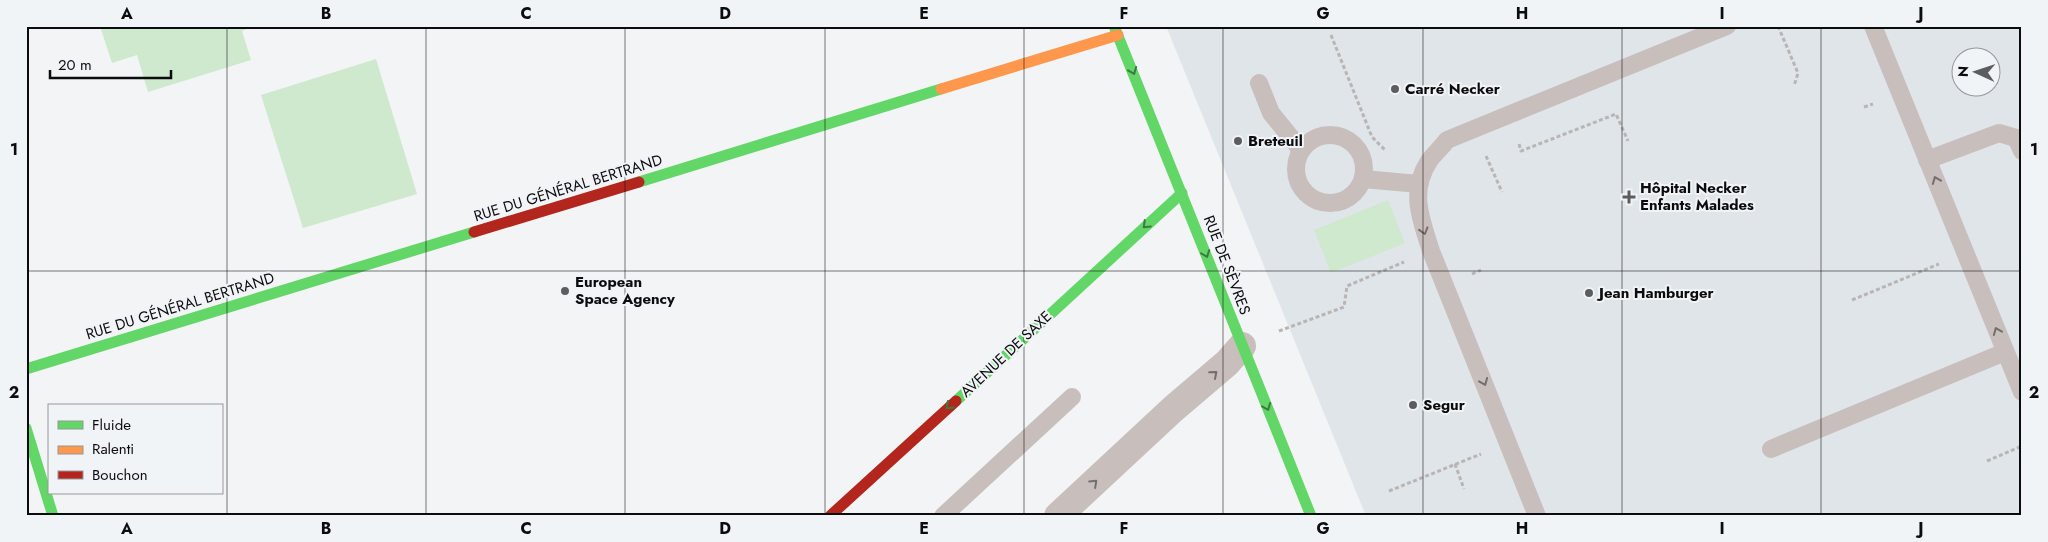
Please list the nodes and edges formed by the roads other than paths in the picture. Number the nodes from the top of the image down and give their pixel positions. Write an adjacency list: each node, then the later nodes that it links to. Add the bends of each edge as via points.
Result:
1 (1727, 26): 9 (lane, via 1447,140 1429,161)
2 (1873, 26): 7 (lane)
3 (1116, 31): 10 (street, RUE DE SÈVRES, one-way to 10); 13 (street, RUE DU GÉNÉRAL BERTRAND)
4 (1259, 82): 5 (lane, via 1271,113)
5 (1301, 150): 8 (lane, via 1320,136 1340,136 1352,142 1360,152); 8 (lane, via 1296,161 1296,174 1309,196 1321,202 1335,203 1347,198)
6 (2022, 152): 7 (lane, via 2016,138 1999,133)
7 (1927, 160): 12 (lane, one-way to 7)
8 (1363, 179): 9 (lane)
9 (1419, 184): 23 (lane, one-way to 23, via 1417,208 1431,251)
10 (1182, 192): 11 (street, RUE DE SÈVRES, one-way to 11); 19 (street, AVENUE DE SAXE, one-way to 19)
11 (1242, 346): 21 (street, one-way to 11); 22 (street, RUE DE SÈVRES, one-way to 22)
12 (2005, 352): 14 (lane); 17 (lane)
13 (26, 369)
14 (2022, 392)
15 (1072, 396): 20 (lane)
16 (26, 428): 18 (street)
17 (1771, 449)
18 (54, 516)
19 (830, 516)
20 (943, 516)
21 (1058, 516)
22 (1311, 516)
23 (1537, 516)

